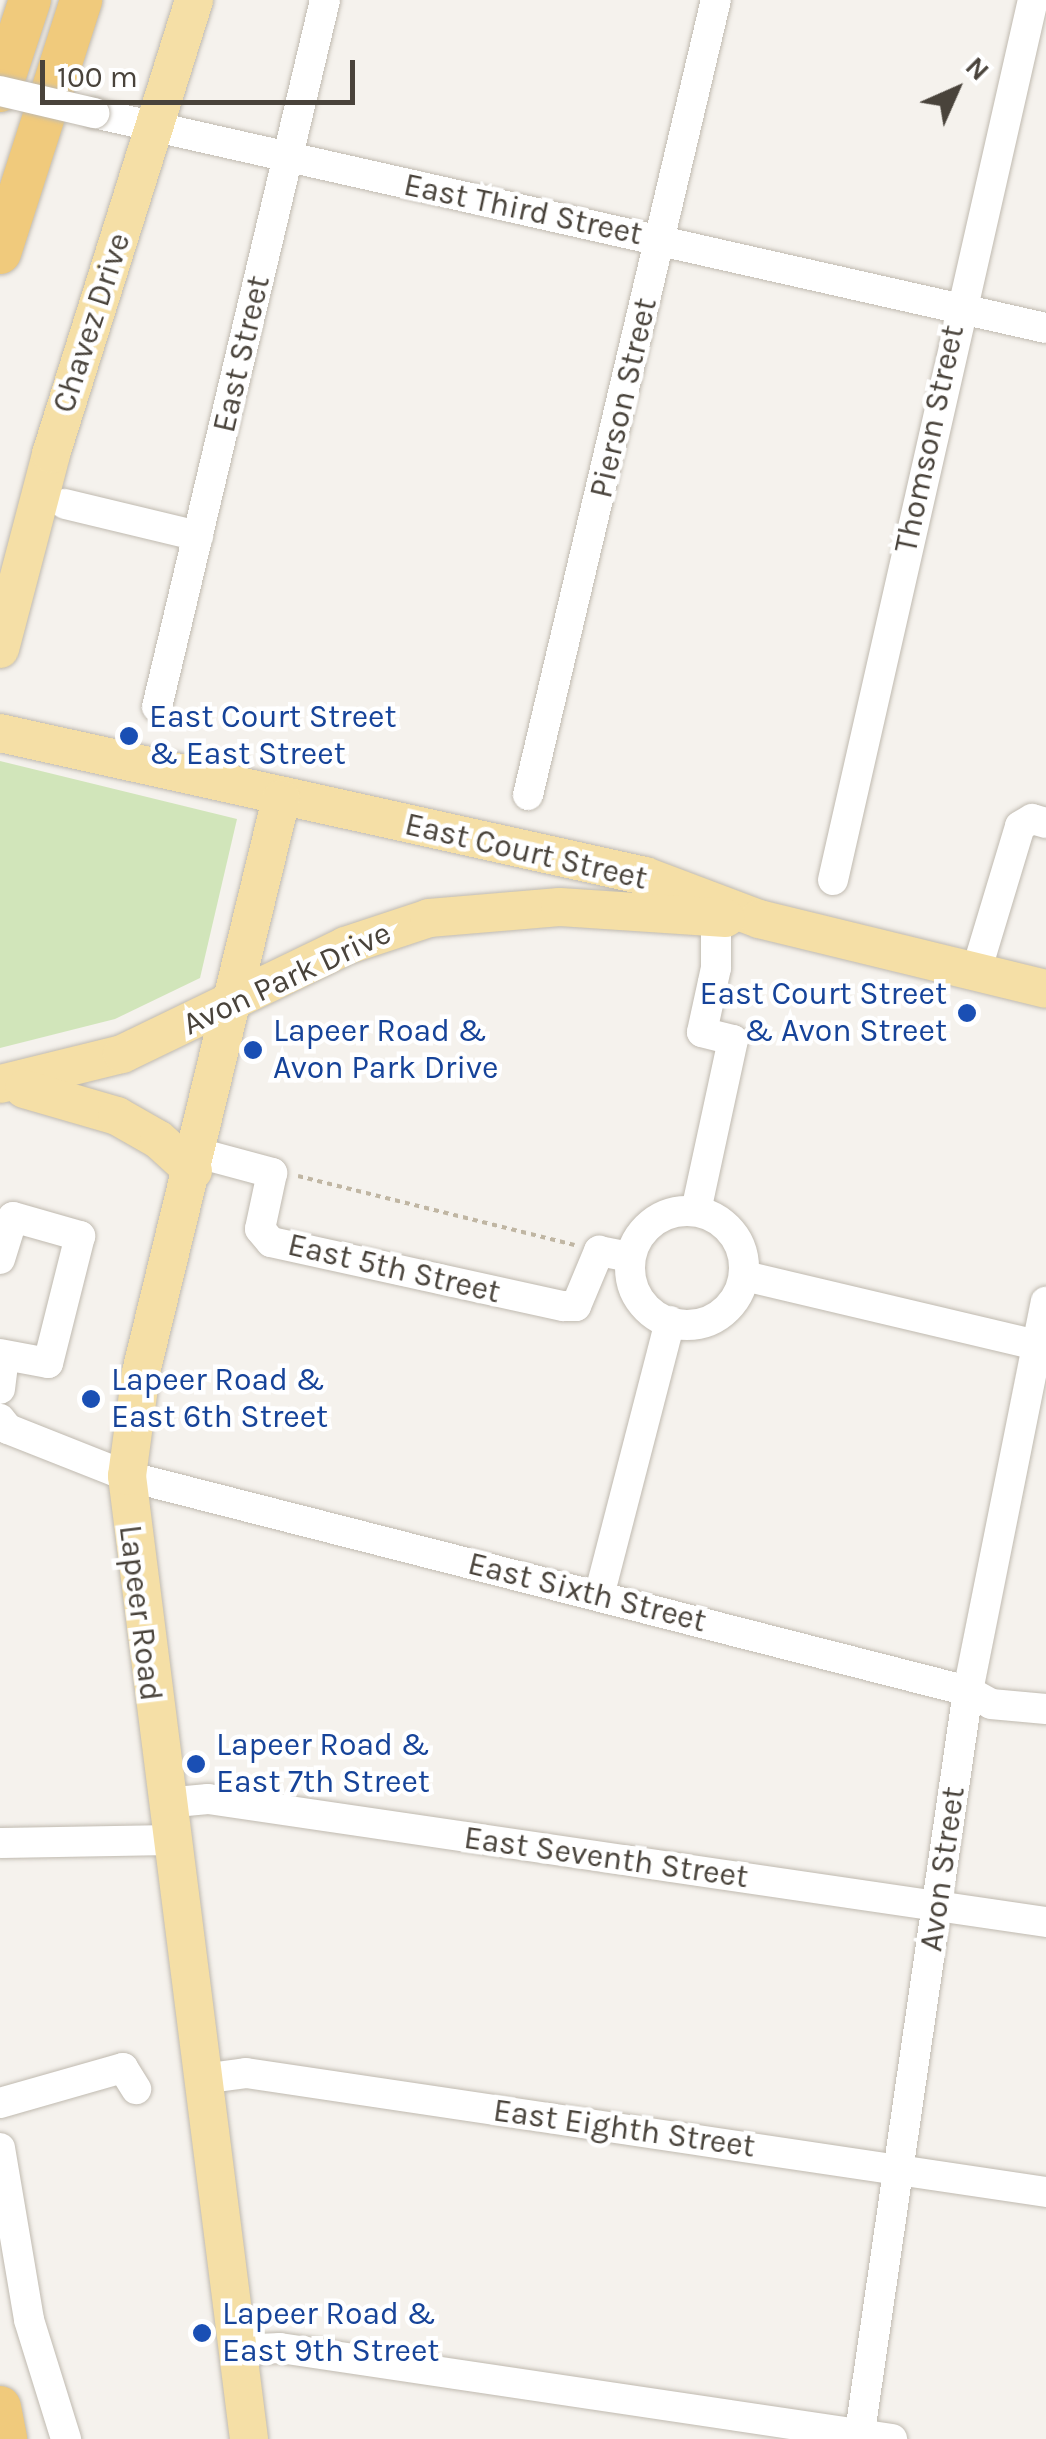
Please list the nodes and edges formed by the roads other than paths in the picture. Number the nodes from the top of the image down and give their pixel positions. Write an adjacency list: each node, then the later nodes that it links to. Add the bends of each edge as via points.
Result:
1 (30, 0): 7 (highway)
2 (81, 0): 11 (highway)
3 (194, 0): 8 (main road, Chavez Drive)
4 (325, 0): 9 (street, East Street)
5 (716, 0): 10 (street, Pierson Street)
6 (1033, 0): 12 (street, Thomson Street)
7 (0, 91): 8 (street, East Third Street, bridge)
8 (154, 126): 9 (street, East Third Street); 16 (main road, Chavez Drive, via 50,454)
9 (288, 158): 10 (street, East Third Street); 15 (street, East Street)
10 (662, 240): 12 (street, East Third Street); 19 (street, Pierson Street)
11 (3, 246)
12 (959, 307): 13 (street, East Third Street); 23 (street, Thomson Street)
13 (1046, 328)
14 (65, 504): 15 (street)
15 (198, 536): 17 (street, East Street)
16 (0, 649)
17 (157, 707)
18 (0, 733): 20 (main road, East Court Street)
19 (528, 795)
20 (282, 799): 22 (main road, East Court Street); 29 (main road, Lapeer Road)
21 (1046, 823): 27 (street, via 1032,819 1020,826)
22 (614, 870): 24 (main road); 26 (main road, East Court Street)
23 (833, 880)
24 (605, 912): 25 (main road, Avon Park Drive); 29 (main road, Avon Park Drive, via 501,908 429,918 345,946)
25 (716, 918): 26 (main road, Avon Park Drive); 32 (street, via 716,968 702,1032 733,1040)
26 (758, 920): 27 (main road, East Court Street)
27 (976, 972): 28 (main road, East Court Street)
28 (1046, 989)
29 (234, 1002): 30 (main road, Avon Park Drive, via 122,1054); 31 (main road, Lapeer Road)
30 (0, 1084): 31 (main road, via 68,1097 118,1116)
31 (195, 1162): 33 (street, East 5th Street, via 272,1174 260,1229 271,1242 563,1306 576,1306 599,1250); 42 (main road, Lapeer Road, via 140,1372)
32 (696, 1211): 33 (street, via 667,1214 642,1230); 35 (street, via 723,1222)
33 (630, 1257): 37 (street, via 633,1288 650,1312)
34 (0, 1260): 39 (street, via 13,1217 80,1236 50,1360)
35 (745, 1276): 37 (street, via 733,1304 708,1322); 38 (street)
36 (1046, 1302): 38 (street, Avon Street)
37 (670, 1322): 43 (street)
38 (1041, 1346): 44 (street, Avon Street)
39 (2, 1355): 40 (street)
40 (0, 1389)
41 (0, 1420): 42 (street, East Sixth Street)
42 (126, 1476): 43 (street, East Sixth Street); 46 (main road, Lapeer Road)
43 (599, 1596): 44 (street, East Sixth Street)
44 (968, 1691): 45 (street, East Sixth Street, via 991,1704); 49 (street, Avon Street)
45 (1046, 1708)
46 (165, 1803): 47 (main road, Lapeer Road); 49 (street, East Seventh Street, via 208,1799)
47 (170, 1840): 48 (street); 51 (main road, Lapeer Road)
48 (0, 1843)
49 (938, 1907): 50 (street, East Seventh Street); 55 (street, Avon Street)
50 (1046, 1922)
51 (202, 2079): 55 (street, East Eighth Street, via 246,2073); 57 (main road, Lapeer Road)
52 (136, 2089): 53 (street, via 124,2068)
53 (0, 2103)
54 (0, 2148): 61 (street, via 28,2320)
55 (899, 2170): 56 (street, East Eighth Street); 59 (street, Avon Street)
56 (1046, 2192)
57 (237, 2350): 59 (street, via 280,2348); 62 (main road, Lapeer Road)
58 (0, 2407): 60 (highway)
59 (859, 2436): 63 (street)
60 (6, 2439)
61 (66, 2439)
62 (249, 2439)
63 (892, 2439)

